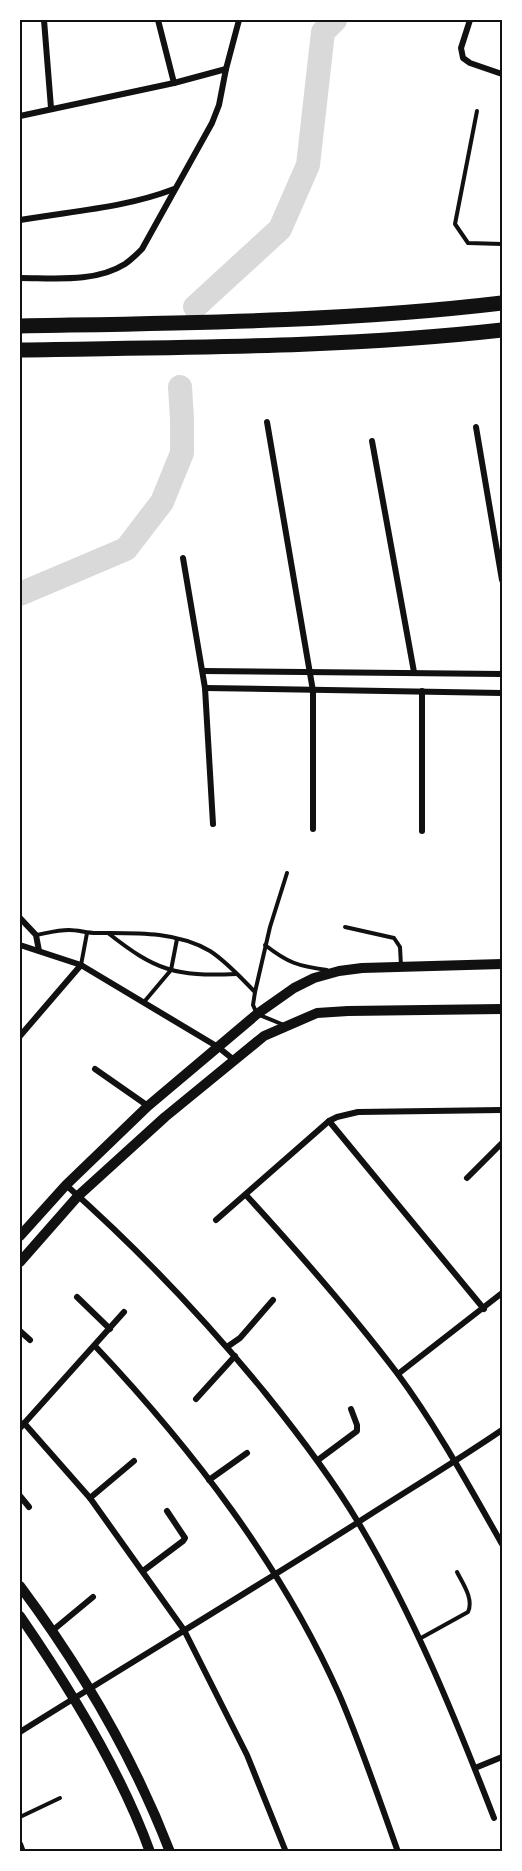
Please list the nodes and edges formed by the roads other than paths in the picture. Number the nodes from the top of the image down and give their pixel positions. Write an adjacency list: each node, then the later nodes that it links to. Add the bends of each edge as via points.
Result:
1 (44, 20): 8 (street)
2 (158, 20): 7 (street)
3 (239, 20): 5 (street)
4 (470, 20): 6 (street, via 461,48 463,58)
5 (226, 69): 7 (street); 11 (street, via 212,123)
6 (502, 74)
7 (174, 82): 8 (street)
8 (51, 108): 10 (street)
9 (477, 111): 13 (lane, via 455,224 468,243)
10 (20, 116)
11 (175, 189): 12 (street, via 100,208); 14 (street, via 142,249 127,263 78,278)
12 (20, 220)
13 (502, 244)
14 (20, 279)
15 (502, 303): 16 (highway, via 370,315)
16 (20, 326)
17 (502, 330): 18 (highway, via 229,347)
18 (20, 350)
19 (267, 422): 26 (street)
20 (476, 428): 23 (street)
21 (372, 441): 25 (street)
22 (183, 558): 24 (street)
23 (502, 580)
24 (203, 671): 26 (street); 28 (street)
25 (414, 672): 26 (street); 27 (street)
26 (310, 673): 29 (street)
27 (502, 674)
28 (205, 688): 29 (street); 32 (street)
29 (313, 691): 30 (street); 33 (street)
30 (422, 691): 31 (street); 34 (street)
31 (502, 693)
32 (213, 824)
33 (313, 829)
34 (422, 831)
35 (287, 873): 43 (lane)
36 (20, 918): 40 (street)
37 (345, 927): 47 (lane, via 394,938 400,947)
38 (87, 933): 39 (lane); 40 (lane, via 68,930); 46 (lane)
39 (107, 933): 41 (lane); 48 (lane, via 138,956)
40 (36, 935): 44 (street)
41 (177, 939): 48 (lane); 50 (lane, via 210,951)
42 (20, 945): 44 (street)
43 (265, 945): 49 (lane, via 289,962); 51 (lane)
44 (39, 951): 46 (street)
45 (502, 964): 47 (street)
46 (81, 965): 52 (street); 56 (street)
47 (401, 967): 49 (street)
48 (171, 970): 50 (lane, via 191,975); 52 (lane)
49 (339, 971): 54 (street, via 294,988)
50 (237, 974): 51 (lane)
51 (255, 992): 54 (lane, via 253,1005)
52 (143, 1002): 57 (street)
53 (502, 1008): 55 (street, via 327,1012)
54 (257, 1014): 55 (lane); 57 (street)
55 (284, 1025): 58 (street)
56 (20, 1036)
57 (218, 1047): 58 (street); 60 (street)
58 (234, 1060): 67 (street)
59 (95, 1069): 60 (street)
60 (148, 1106): 65 (street)
61 (502, 1110): 62 (street, via 358,1112)
62 (329, 1121): 66 (street); 74 (street)
63 (502, 1143): 64 (street)
64 (467, 1178)
65 (66, 1185): 67 (street); 69 (street)
66 (246, 1195): 68 (street); 82 (street, via 322,1278)
67 (78, 1196): 70 (street); 80 (street, via 158,1272)
68 (216, 1220)
69 (20, 1236)
70 (20, 1262)
71 (502, 1293): 74 (street)
72 (77, 1297): 76 (street)
73 (273, 1300): 80 (street)
74 (484, 1309): 82 (street)
75 (124, 1312): 76 (street)
76 (110, 1329): 79 (street)
77 (20, 1331): 78 (street)
78 (30, 1340)
79 (94, 1346): 85 (street); 91 (street, via 139,1393)
80 (227, 1347): 81 (street)
81 (235, 1356): 83 (street); 88 (street)
82 (398, 1374): 90 (street)
83 (196, 1399)
84 (351, 1409): 88 (street, via 357,1431)
85 (22, 1425): 93 (street)
86 (502, 1430): 90 (street)
87 (247, 1453): 91 (street)
88 (318, 1460): 96 (street)
89 (134, 1461): 93 (street)
90 (455, 1462): 96 (street); 97 (street)
91 (209, 1480): 100 (street)
92 (20, 1496): 94 (street)
93 (90, 1498): 98 (street)
94 (29, 1507)
95 (167, 1511): 98 (street, via 185,1538)
96 (358, 1522): 100 (street); 106 (street)
97 (502, 1545)
98 (143, 1571): 104 (street)
99 (457, 1572): 106 (lane, via 470,1599 468,1612)
100 (276, 1576): 104 (street); 120 (street, via 338,1693)
101 (20, 1586): 105 (street)
102 (93, 1597): 105 (street)
103 (20, 1616): 108 (street)
104 (184, 1630): 107 (street); 119 (street, via 248,1755)
105 (52, 1631): 107 (street)
106 (420, 1638): 111 (street)
107 (90, 1688): 108 (street); 118 (street, via 144,1789)
108 (73, 1699): 109 (street); 117 (street, via 126,1796)
109 (20, 1732)
110 (502, 1757): 111 (street)
111 (475, 1768): 114 (street)
112 (60, 1798): 113 (lane)
113 (20, 1817)
114 (494, 1818)
115 (20, 1844): 116 (street)
116 (23, 1851)
117 (150, 1851)
118 (170, 1851)
119 (286, 1851)
120 (398, 1851)

